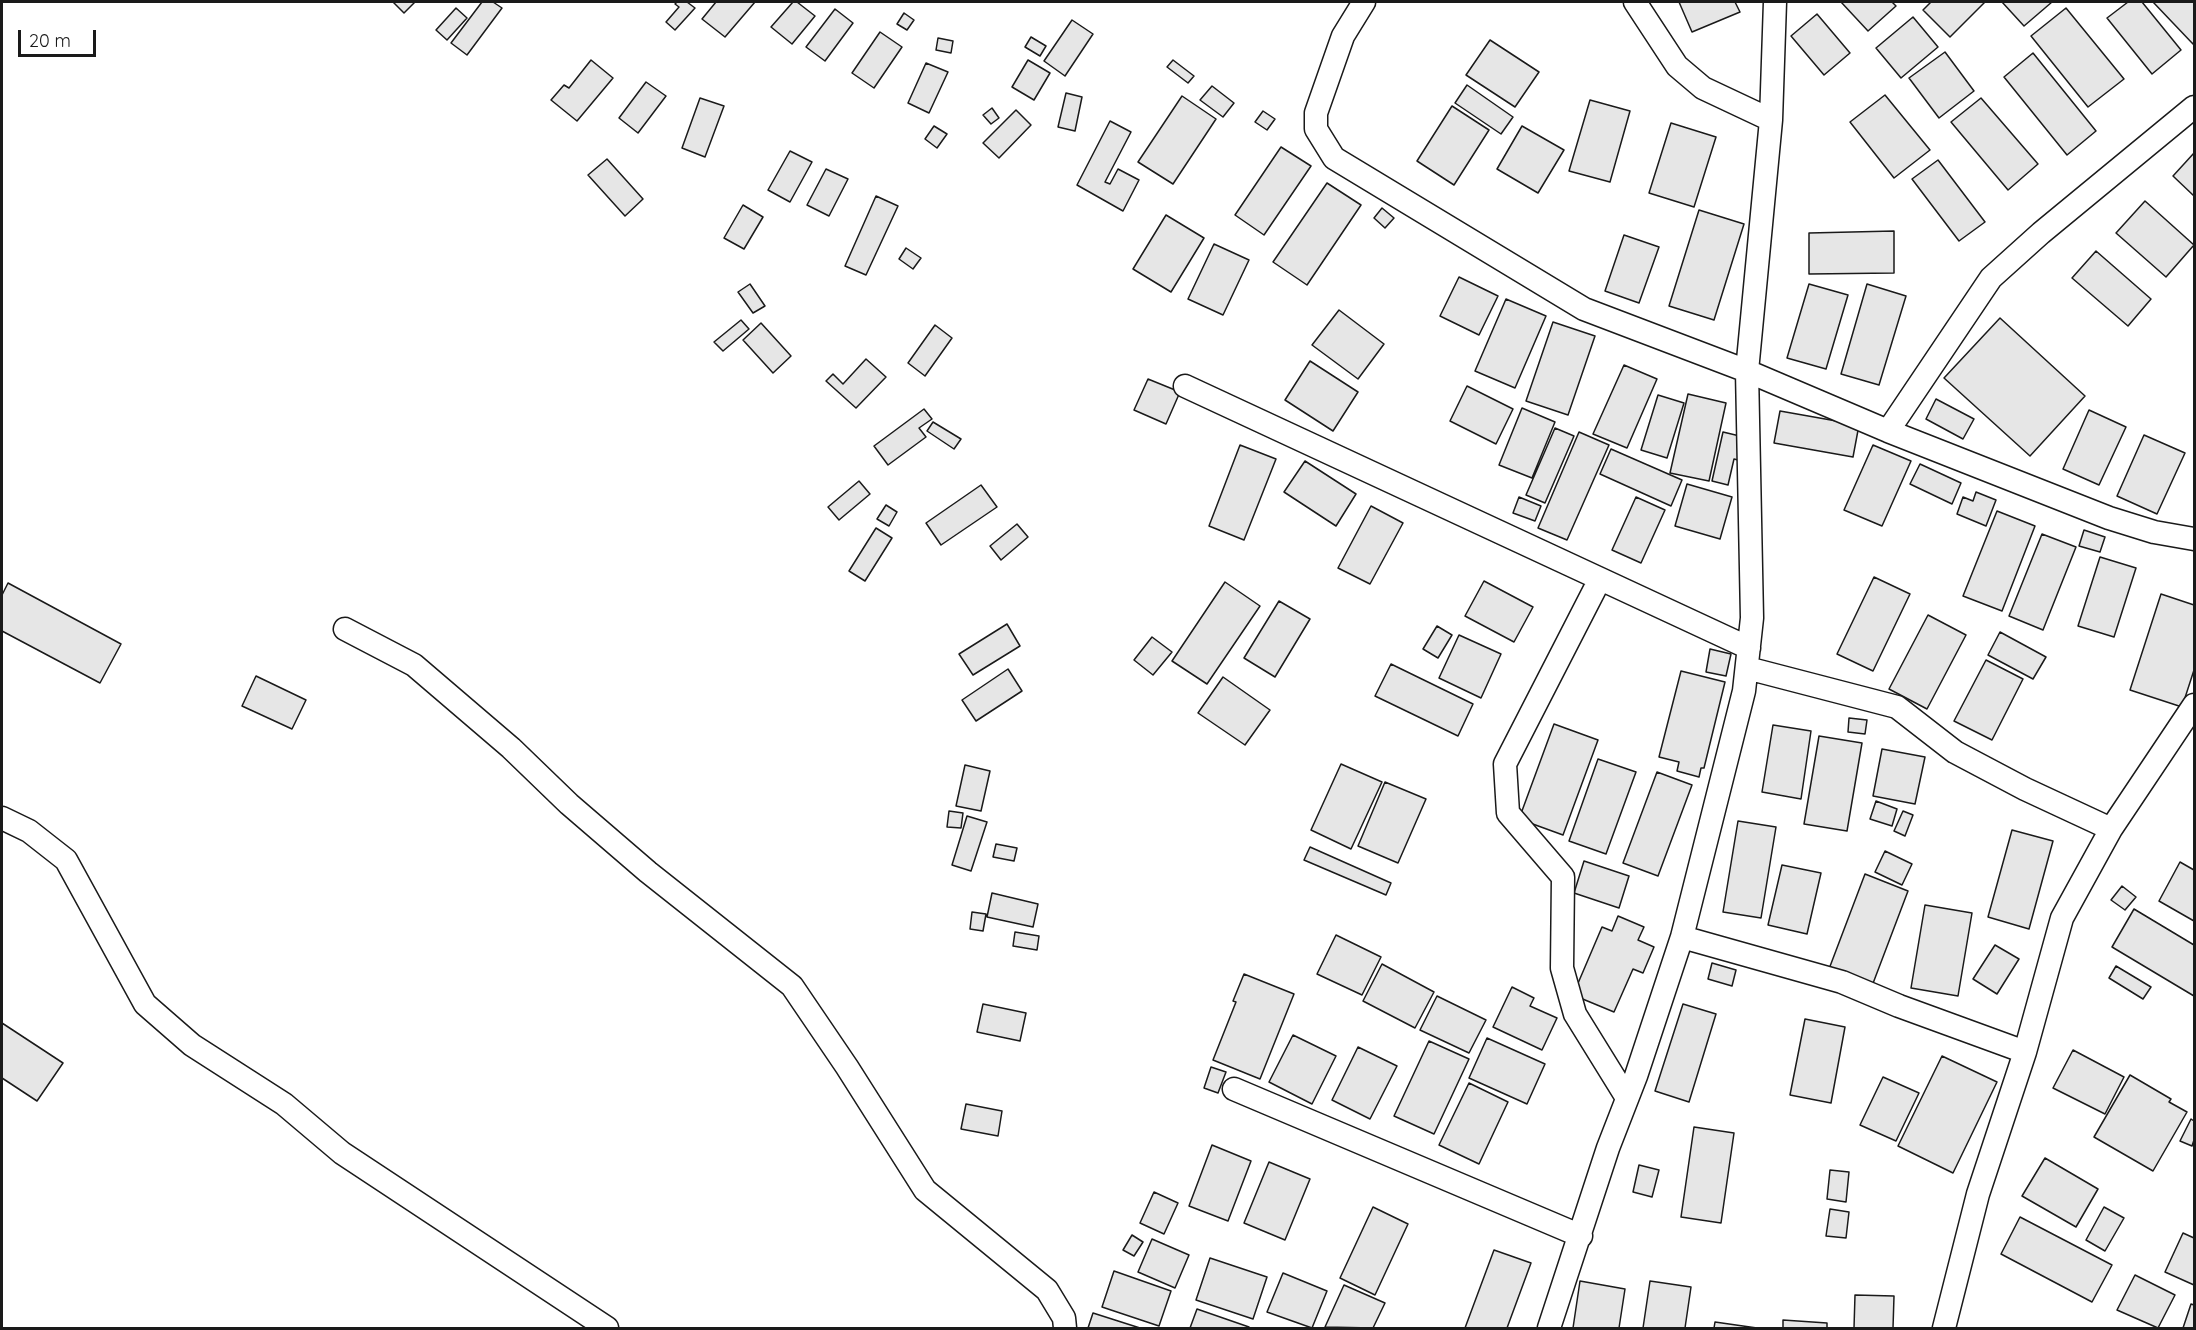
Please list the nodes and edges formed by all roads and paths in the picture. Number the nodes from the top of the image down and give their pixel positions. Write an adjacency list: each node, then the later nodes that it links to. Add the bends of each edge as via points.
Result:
1 (1364, 2): 6 (street, via 1343,36 1316,113 1316,129 1334,158 1584,309)
2 (1635, 2): 5 (street, via 1677,66 1703,88)
3 (1776, 2): 5 (street)
4 (2194, 107): 8 (street, via 1991,278)
5 (1771, 120): 6 (street)
6 (1747, 371): 8 (street); 12 (street, via 1752,618)
7 (1185, 386): 10 (street)
8 (1888, 431): 9 (street, via 2109,518)
9 (2194, 539)
10 (1600, 579): 12 (street); 19 (street, via 1505,764 1507,804 1508,813 1563,878 1562,968 1575,1014)
11 (345, 629): 22 (street, via 414,665 622,850 792,986 925,1190 1047,1290 1064,1318)
12 (1748, 658): 15 (street, via 1897,707 1955,752); 16 (street, via 1744,691)
13 (2194, 705): 15 (street)
14 (2, 818): 21 (street, via 29,831 66,860 145,1004 192,1044 284,1104 342,1153)
15 (2111, 829): 17 (street, via 2061,918)
16 (1682, 937): 17 (street, via 1842,982); 19 (street)
17 (2025, 1052): 24 (street, via 1978,1194)
18 (1234, 1089): 20 (street)
19 (1628, 1098): 20 (street)
20 (1581, 1236): 23 (street)
21 (607, 1329)
22 (1065, 1329)
23 (1549, 1329)
24 (1944, 1329)

